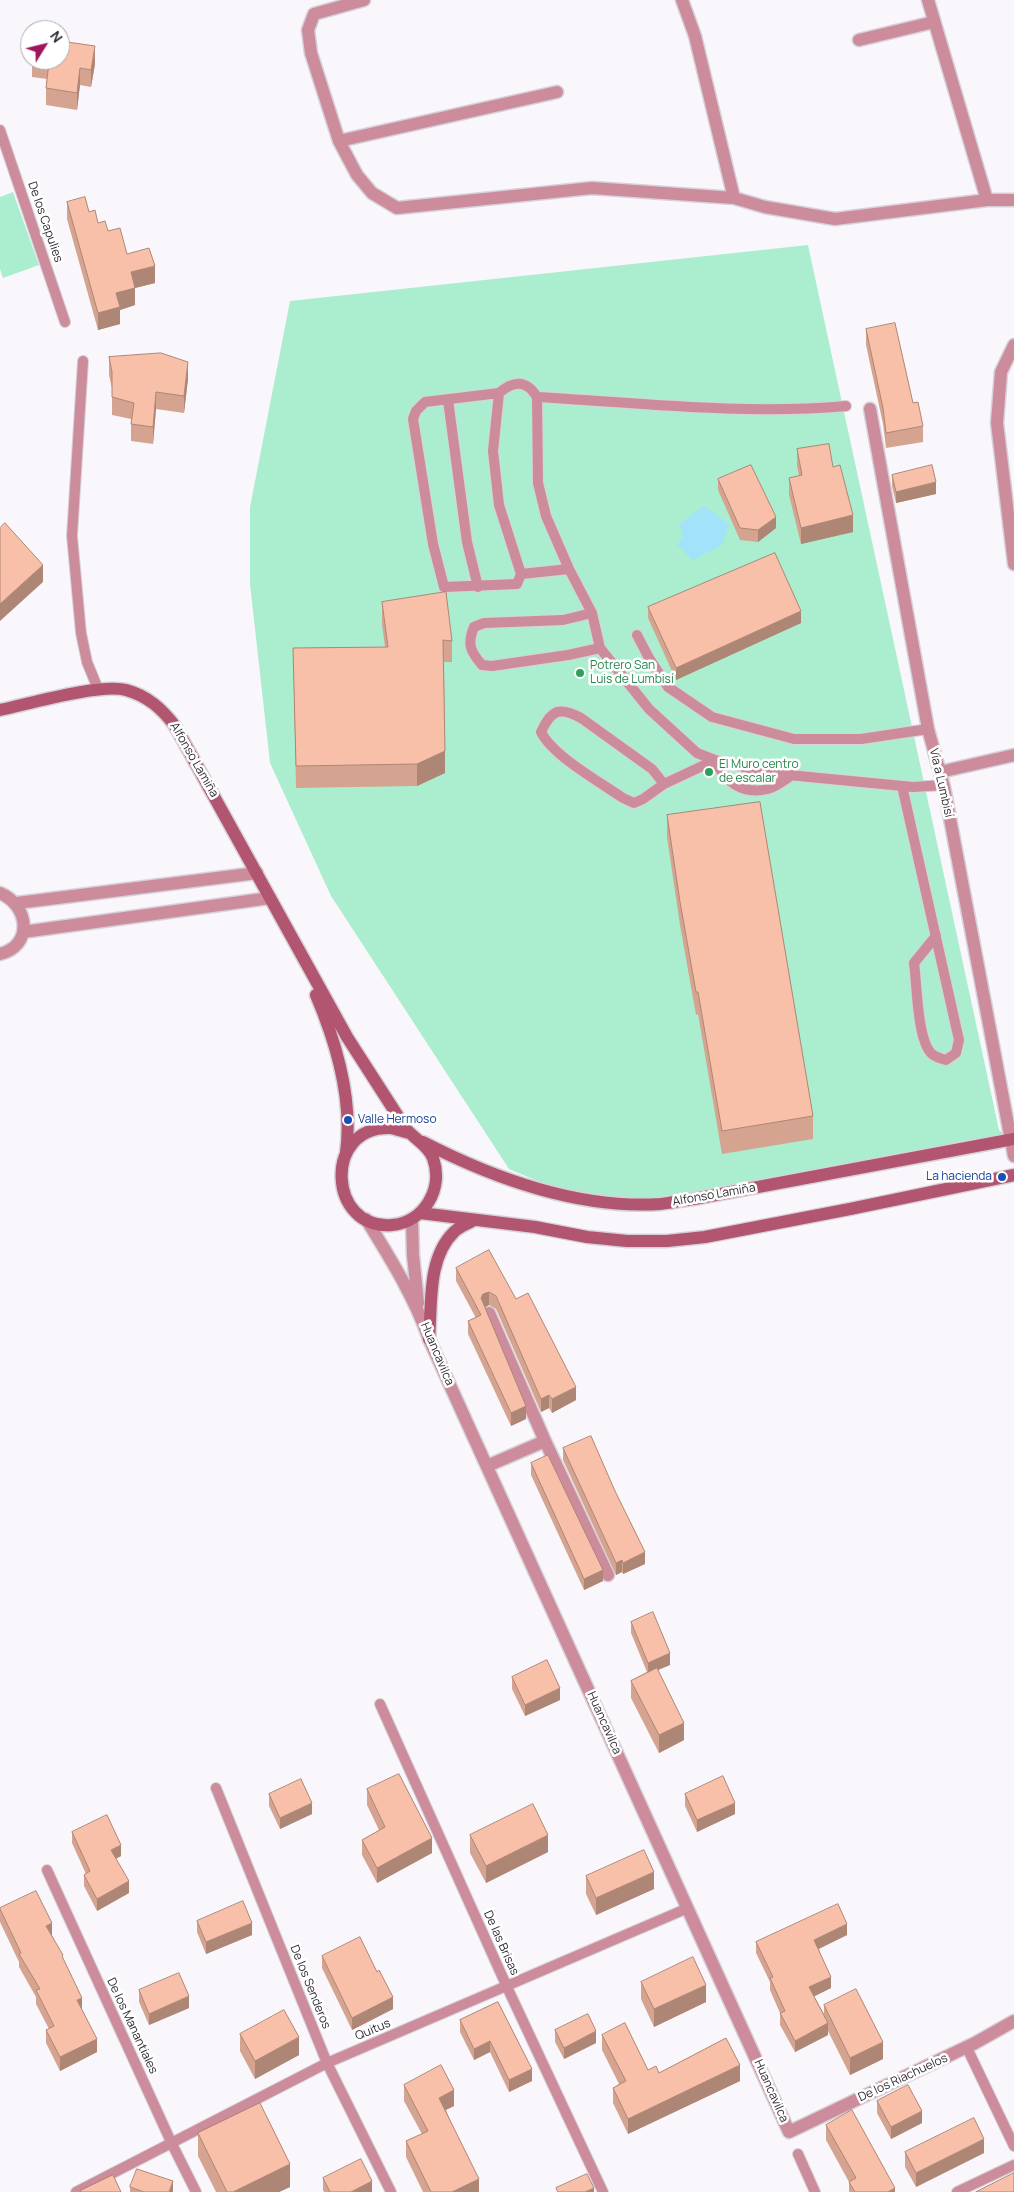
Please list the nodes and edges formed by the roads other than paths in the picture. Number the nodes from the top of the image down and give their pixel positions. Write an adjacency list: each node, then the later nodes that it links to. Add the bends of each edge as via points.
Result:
1 (364, 0): 8 (street, via 314,14 308,30 311,53)
2 (682, 0): 9 (street, via 695,36)
3 (928, 0): 4 (street)
4 (934, 22): 5 (street); 10 (street)
5 (859, 40)
6 (557, 92): 8 (street)
7 (0, 130): 12 (lane, De los Capulies)
8 (339, 141): 9 (street, via 372,193 397,208 592,188)
9 (734, 198): 10 (street, via 765,207 835,219)
10 (987, 200): 11 (street)
11 (1014, 200)
12 (65, 322)
13 (1014, 345): 20 (street, via 1001,372 997,423)
14 (83, 361): 27 (lane, via 72,536 81,633 87,662)
15 (499, 393): 16 (lane, via 518,382 533,390); 17 (lane); 22 (lane, via 493,451 499,505)
16 (537, 397): 18 (lane, via 788,410); 21 (lane, via 538,483 546,516)
17 (448, 400): 23 (lane, via 467,542); 23 (lane, via 425,402 413,419 433,544 444,587)
18 (846, 406)
19 (870, 409): 29 (street, Vía a Lumbisí)
20 (1014, 564)
21 (569, 569): 22 (lane); 24 (lane)
22 (521, 574): 23 (lane, via 517,584)
23 (478, 587)
24 (592, 613): 26 (lane); 26 (lane, via 562,620 474,626 469,639 472,653 482,665 492,666)
25 (638, 636): 29 (lane, via 668,687 712,717 794,738 861,739)
26 (600, 648): 31 (lane, via 649,710 697,752)
27 (98, 689): 28 (street, Alfonso Lamiña); 37 (street, Alfonso Lamiña, via 125,690 161,708 175,726)
28 (0, 710)
29 (928, 729): 32 (street, Vía a Lumbisí)
30 (1014, 755): 32 (street)
31 (715, 760): 33 (lane, via 768,773); 33 (lane, via 730,782 748,791 769,788); 34 (lane)
32 (940, 772): 36 (street, Vía a Lumbisí)
33 (792, 775): 35 (lane)
34 (664, 784): 34 (lane, via 634,803 556,752 540,732 552,713 562,711 575,715 652,769)
35 (902, 786): 36 (lane); 43 (lane)
36 (944, 786): 46 (street, Vía a Lumbisí)
37 (257, 873): 39 (street, Alfonso Lamiña); 40 (street)
38 (0, 893): 40 (street)
39 (270, 898): 41 (street); 42 (street, Alfonso Lamiña)
40 (17, 904): 41 (street, via 22,912)
41 (23, 932): 44 (street, via 12,949)
42 (291, 935): 45 (street, Alfonso Lamiña, via 348,1037); 47 (street, Alfonso Lamiña, via 322,1010 337,1057 348,1120)
43 (936, 936): 43 (lane, via 959,1040 956,1053 946,1060 932,1054 926,1045 914,963)
44 (0, 954)
45 (415, 1137): 46 (street, Alfonso Lamiña, via 456,1158 535,1187 610,1202 659,1204); 47 (street, via 392,1128 374,1131 358,1140); 50 (street, via 432,1157 437,1177 433,1197)
46 (1012, 1139): 48 (street, Vía a Lumbisí)
47 (346, 1154): 51 (street, via 341,1172 342,1190 351,1207)
48 (1014, 1156)
49 (1014, 1175): 52 (street, via 831,1213 667,1241 587,1237 535,1226)
50 (416, 1216): 51 (street, via 389,1225); 52 (street); 53 (street, Huancavilca, via 414,1271)
51 (366, 1219): 53 (street, Huancavilca)
52 (474, 1220): 55 (street, via 454,1231 444,1245 434,1274)
53 (420, 1312): 55 (street, Huancavilca)
54 (489, 1313): 56 (street)
55 (429, 1339): 57 (street, Huancavilca)
56 (545, 1440): 57 (street); 58 (street)
57 (487, 1466): 62 (street, Huancavilca)
58 (608, 1575)
59 (380, 1704): 63 (lane, De las Brisas)
60 (216, 1788): 66 (lane, De los Senderos)
61 (47, 1870): 68 (lane, De los Manantiales)
62 (688, 1908): 63 (lane, Quitus); 67 (street, Huancavilca)
63 (507, 1987): 66 (lane, Quitus); 75 (lane, De las Brisas)
64 (1014, 2021): 65 (street, De los Riachuelos)
65 (967, 2048): 67 (street, De los Riachuelos); 69 (lane)
66 (327, 2063): 68 (lane, Quitus); 74 (lane, De los Senderos)
67 (789, 2132)
68 (172, 2144): 72 (lane, Quitus); 73 (lane, De los Manantiales)
69 (1014, 2146)
70 (798, 2154): 76 (lane)
71 (1014, 2165): 77 (lane)
72 (76, 2192)
73 (196, 2192)
74 (391, 2192)
75 (603, 2192)
76 (815, 2192)
77 (957, 2192)

